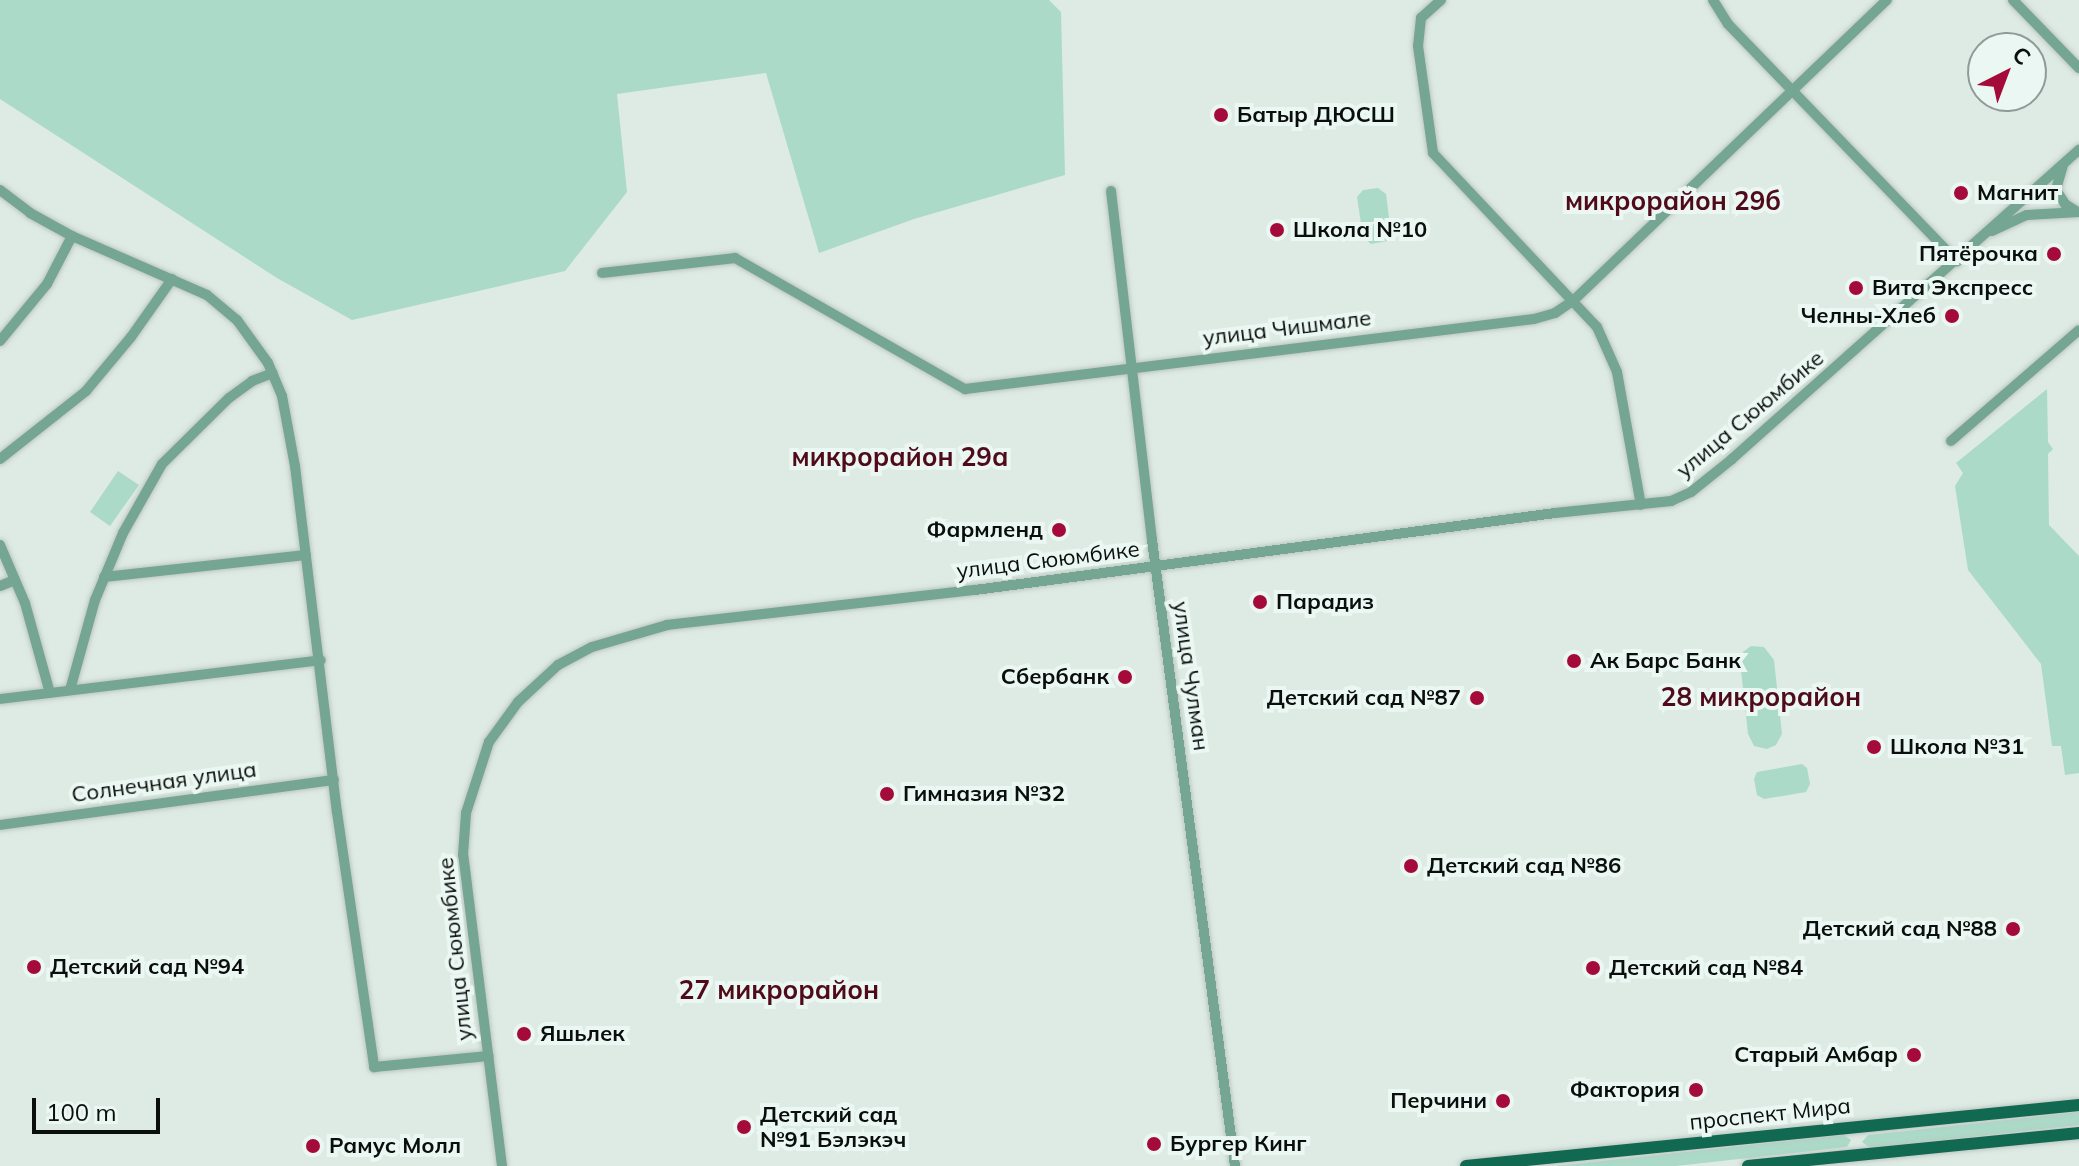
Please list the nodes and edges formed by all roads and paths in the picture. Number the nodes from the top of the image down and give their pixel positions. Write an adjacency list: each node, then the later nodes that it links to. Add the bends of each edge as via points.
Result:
1 (1441, 0): 17 (street, via 1421,18 1418,46 1433,153)
2 (1713, 0): 6 (street, via 1728,24)
3 (1887, 0): 6 (street, улица Чишмале)
4 (2013, 0): 5 (street)
5 (2079, 68)
6 (1792, 91): 14 (street); 17 (street, улица Чишмале)
7 (2079, 150): 8 (street)
8 (2066, 160): 11 (street, via 2056,190); 13 (street, улица Сююмбике)
9 (0, 190): 12 (street)
10 (1111, 191): 20 (street, улица Чулман)
11 (2078, 212): 13 (street, via 2027,215)
12 (72, 236): 16 (street); 19 (street, via 47,284)
13 (1984, 236): 14 (street, улица Сююмбике)
14 (1957, 261): 24 (street, улица Сююмбике, via 1691,492)
15 (602, 273): 20 (street, улица Чишмале, via 735,258 965,389)
16 (172, 279): 21 (street, via 207,295 237,320); 23 (street, via 86,391)
17 (1573, 301): 20 (street, улица Чишмале, via 1534,319); 24 (street, via 1597,327 1617,372)
18 (2079, 330): 22 (street)
19 (0, 341)
20 (1131, 370): 27 (street, улица Чулман)
21 (273, 373): 26 (street, via 289,429); 28 (street, via 229,398 162,464)
22 (1951, 441)
23 (0, 459)
24 (1641, 505): 27 (street, улица Сююмбике)
25 (0, 545): 29 (street)
26 (306, 555): 28 (street); 31 (street)
27 (1156, 567): 37 (street, улица Сююмбике, via 667,625 592,647 558,665 518,702 489,742 466,813 463,855); 43 (street, улица Чулман)
28 (104, 577): 32 (street)
29 (15, 580): 30 (street); 33 (street)
30 (0, 586)
31 (321, 660): 32 (street); 35 (street)
32 (70, 690): 33 (street)
33 (50, 693): 34 (street)
34 (0, 699)
35 (334, 780): 36 (street, Солнечная улица); 37 (street, via 374,1067)
36 (0, 825)
37 (488, 1056): 42 (street, улица Сююмбике)
38 (2079, 1105): 39 (main road, проспект Мира)
39 (1856, 1125): 41 (main road); 44 (main road, проспект Мира)
40 (2079, 1133): 41 (main road)
41 (1858, 1153): 45 (main road)
42 (502, 1166)
43 (1235, 1166)
44 (1466, 1166)
45 (1748, 1166)

